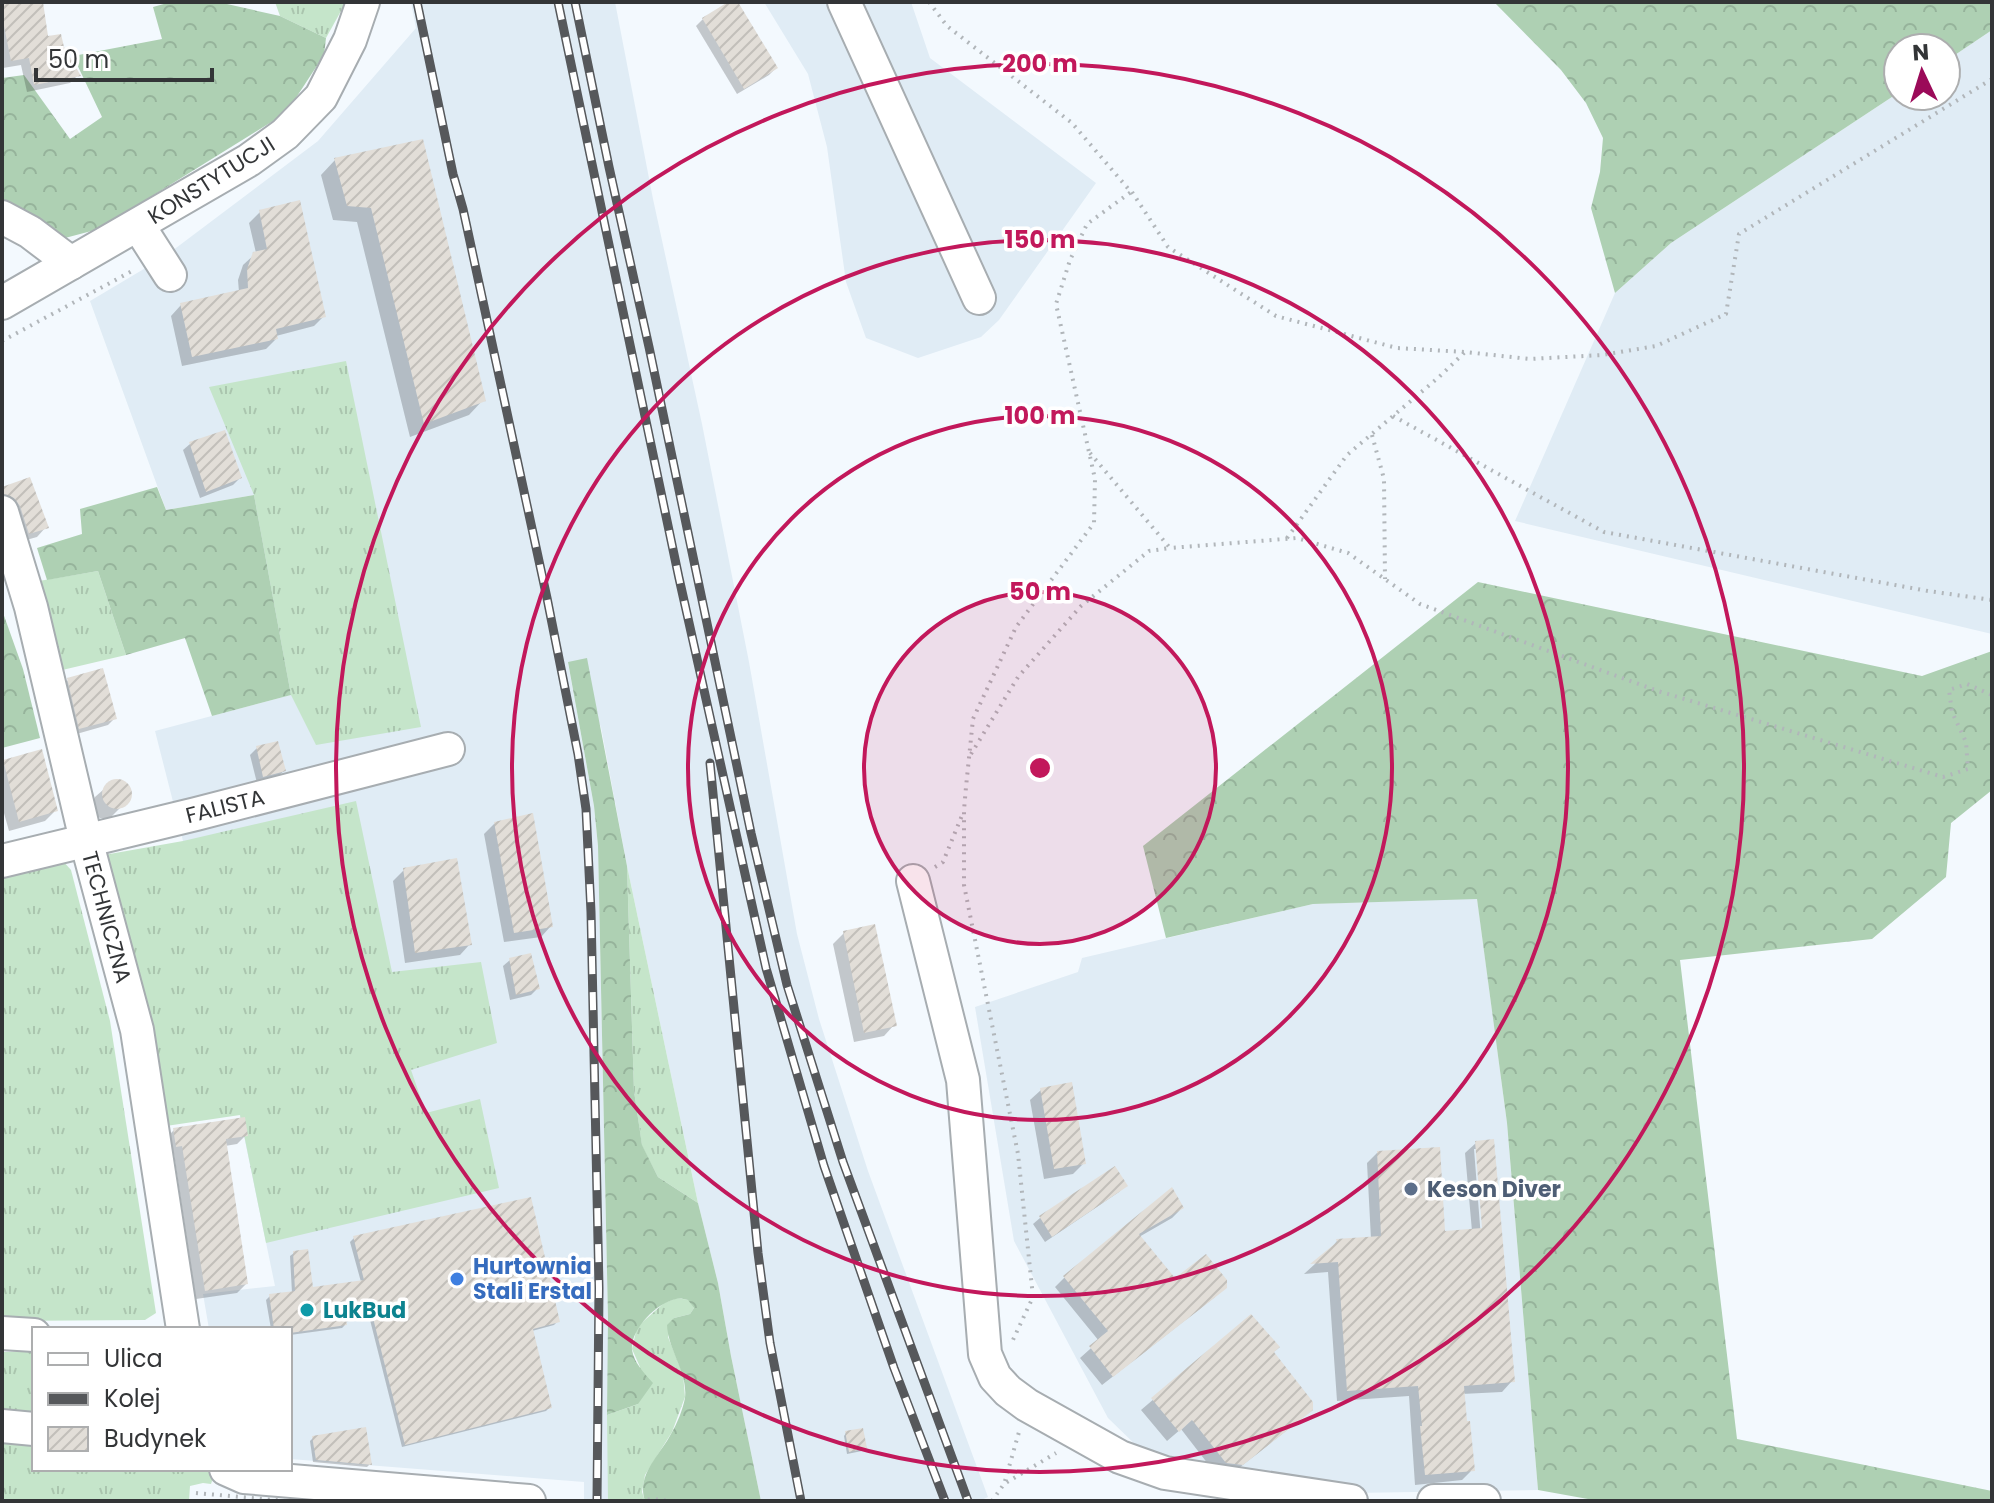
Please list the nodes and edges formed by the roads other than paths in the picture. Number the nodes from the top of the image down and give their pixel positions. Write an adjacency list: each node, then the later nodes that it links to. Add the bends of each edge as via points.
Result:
1 (363, 2): 4 (street, KONSTYTUCJI, via 321,97 285,134)
2 (844, 2): 7 (street)
3 (2, 217): 5 (street)
4 (138, 225): 5 (street, KONSTYTUCJI); 6 (street)
5 (71, 263): 8 (street, KONSTYTUCJI)
6 (164, 266)
7 (979, 298)
8 (2, 303)
9 (2, 512): 11 (street, TECHNICZNA, via 31,607)
10 (448, 749): 11 (street, FALISTA)
11 (86, 840): 12 (street, FALISTA); 14 (street, TECHNICZNA, via 137,1030)
12 (2, 861)
13 (913, 881): 21 (street, via 963,1080 985,1354 995,1377 1027,1405 1082,1437 1165,1473)
14 (180, 1327)
15 (2, 1333): 16 (street)
16 (32, 1335)
17 (2, 1426): 18 (street)
18 (32, 1429)
19 (230, 1471): 20 (street, via 244,1477)
20 (529, 1501)
21 (1351, 1501)
22 (1434, 1501): 23 (street)
23 (1484, 1501)

